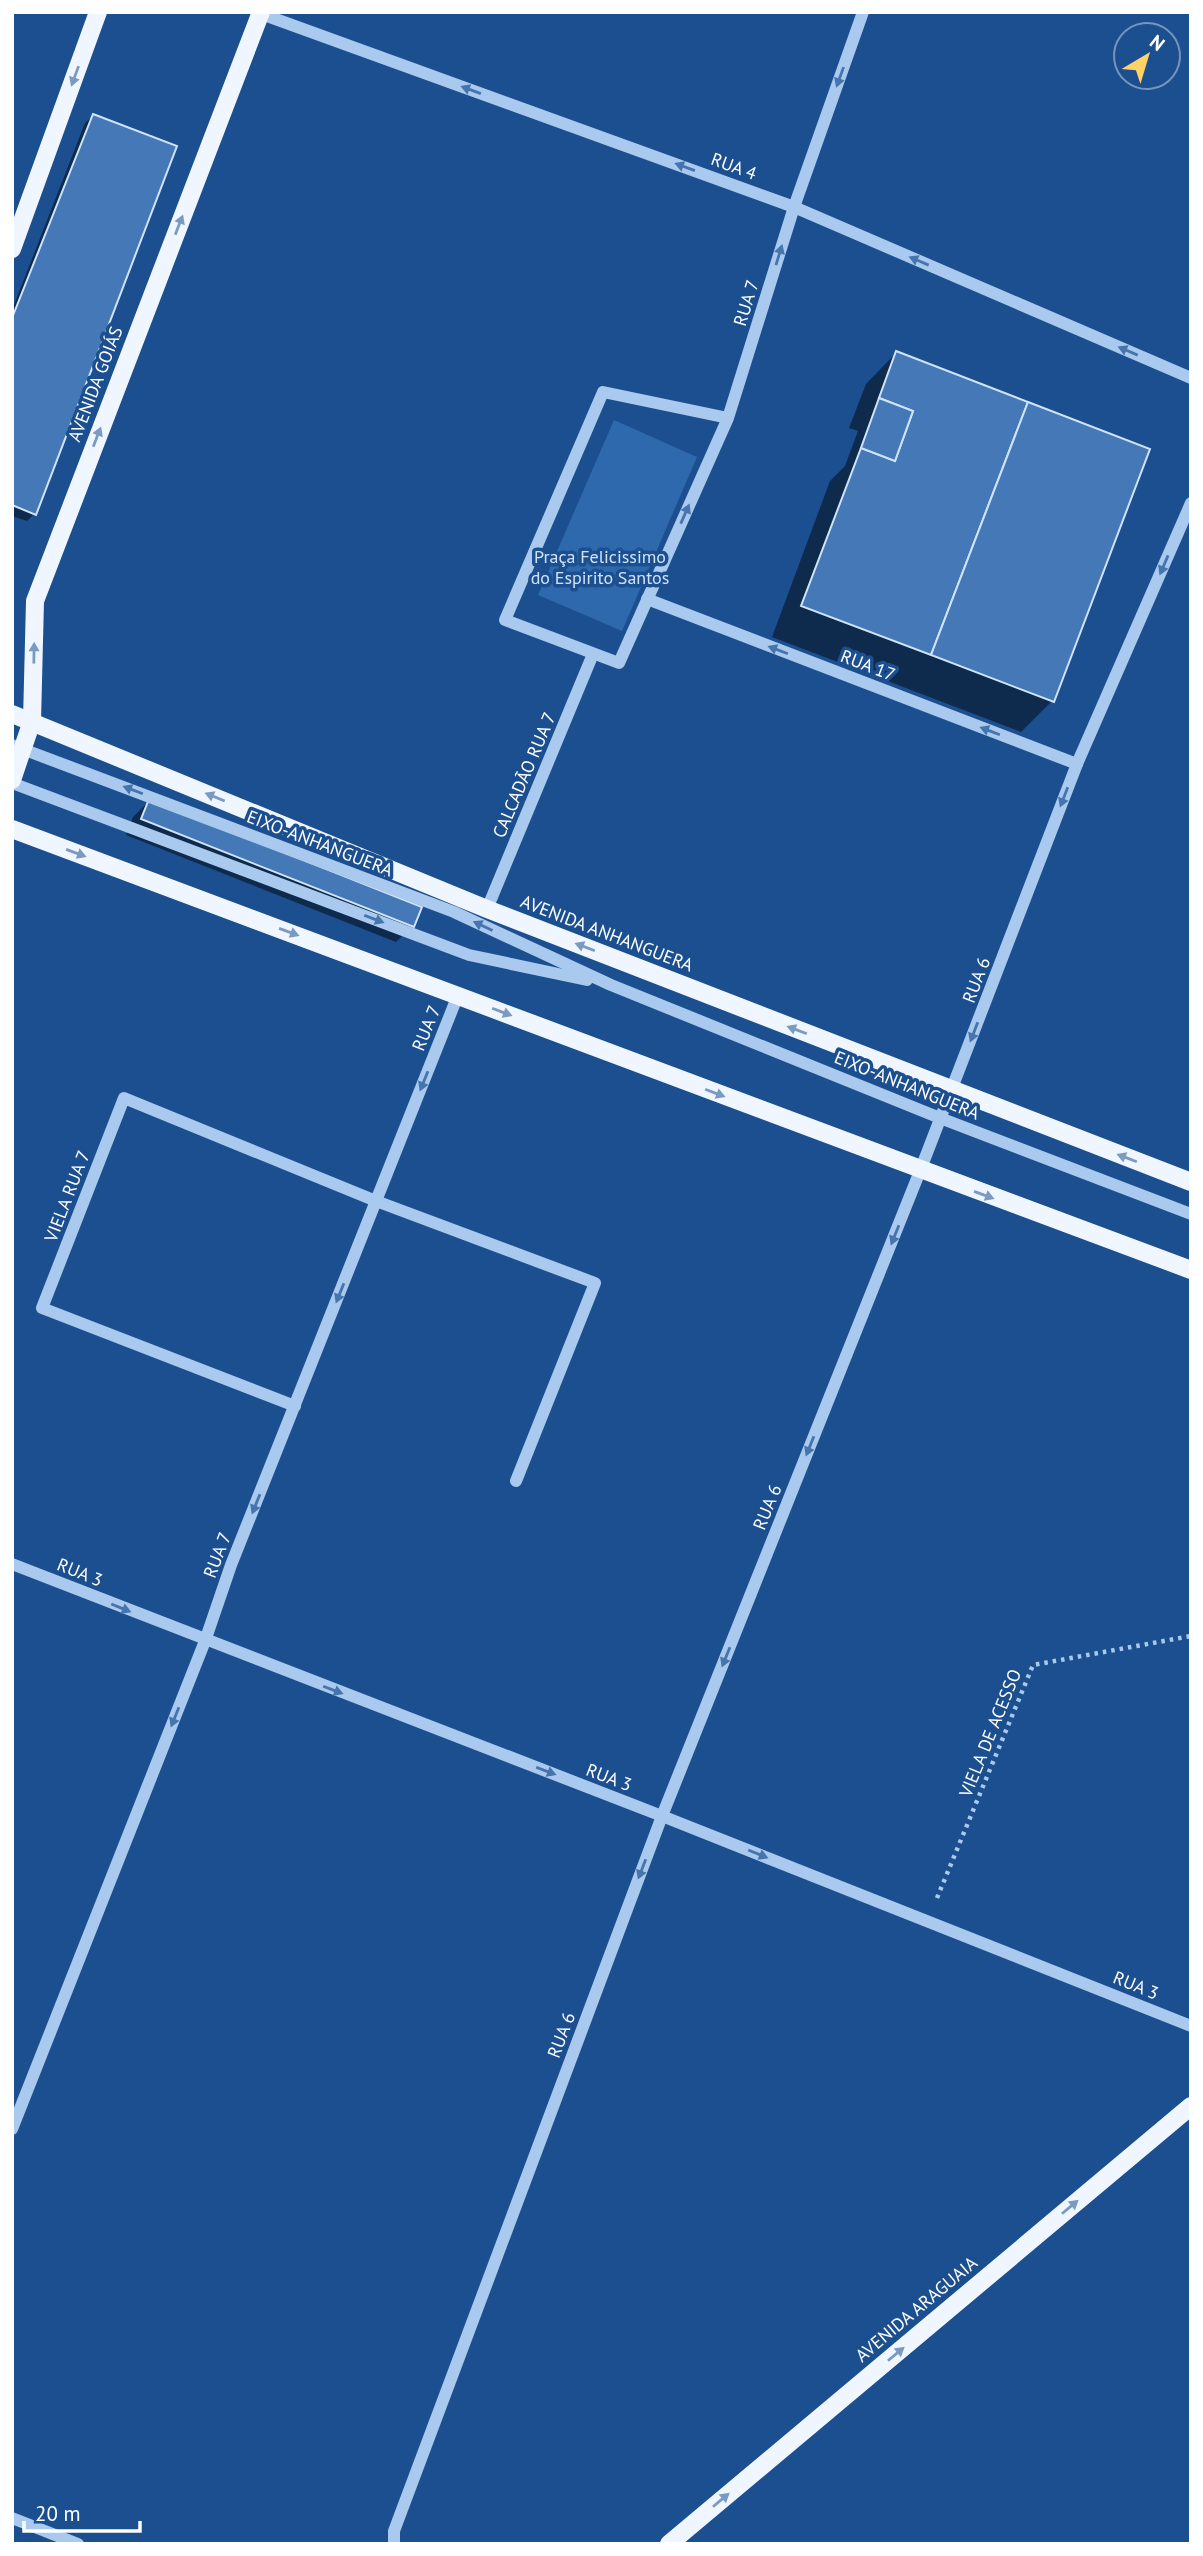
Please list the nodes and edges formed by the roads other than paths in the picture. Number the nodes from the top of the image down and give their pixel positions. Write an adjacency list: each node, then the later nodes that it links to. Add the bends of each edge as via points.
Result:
1 (98, 12): 5 (main road, one-way to 5)
2 (863, 12): 4 (street, RUA 7, one-way to 4)
3 (259, 13): 4 (street, RUA 4, one-way to 3); 12 (main road, AVENIDA GOIÁS, one-way to 3, via 35,601)
4 (794, 206): 6 (street, RUA 4, one-way to 4); 7 (street, RUA 7, one-way to 4)
5 (12, 248)
6 (1191, 378)
7 (728, 418): 9 (street, RUA 7, one-way to 7); 10 (street, via 603,392 505,620)
8 (1191, 503): 14 (street, RUA 6, one-way to 14)
9 (647, 599): 10 (street, RUA 7, via 619,663); 14 (street, RUA 17, one-way to 9)
10 (593, 654): 17 (street, CALCADÃO RUA 7)
11 (12, 714): 12 (main road, AVENIDA ANHANGUERA)
12 (32, 721): 13 (main road, AVENIDA GOIÁS); 17 (main road, AVENIDA ANHANGUERA, one-way to 12)
13 (18, 747): 15 (main road, AVENIDA GOIÁS); 18 (street, EIXO-ANHANGUERA, one-way to 13, via 454,912)
14 (1077, 764): 20 (street, RUA 6, one-way to 20)
15 (12, 782): 18 (street, EIXO-ANHANGUERA, one-way to 18, via 469,955)
16 (12, 829): 19 (main road, one-way to 19)
17 (487, 909): 20 (main road, AVENIDA ANHANGUERA, one-way to 17)
18 (611, 985): 21 (street, EIXO-ANHANGUERA)
19 (458, 995): 22 (main road, one-way to 22); 24 (street, RUA 7, one-way to 24)
20 (952, 1091): 21 (street, RUA 6); 23 (main road, AVENIDA ANHANGUERA, one-way to 20)
21 (940, 1118): 22 (street, RUA 6); 25 (street, EIXO-ANHANGUERA)
22 (920, 1171): 26 (main road, one-way to 26); 31 (street, RUA 6, one-way to 31)
23 (1191, 1182)
24 (376, 1201): 27 (street, RUA 7, one-way to 27); 27 (street, VIELA RUA 7, via 124,1098 42,1308); 28 (street, via 595,1283)
25 (1191, 1214)
26 (1191, 1270)
27 (295, 1406): 30 (street, RUA 7, one-way to 30)
28 (516, 1480)
29 (12, 1564): 30 (street, RUA 3, one-way to 30)
30 (205, 1641): 31 (street, RUA 3, one-way to 31); 34 (street, RUA 7, one-way to 34)
31 (662, 1816): 32 (street, RUA 3, one-way to 32); 36 (street, RUA 6, one-way to 36)
32 (1191, 2026)
33 (1191, 2106): 39 (main road, AVENIDA ARAGUAIA, one-way to 33)
34 (12, 2129)
35 (12, 2518): 37 (street)
36 (394, 2538): 38 (street, RUA 6)
37 (78, 2544)
38 (383, 2544)
39 (669, 2544)

